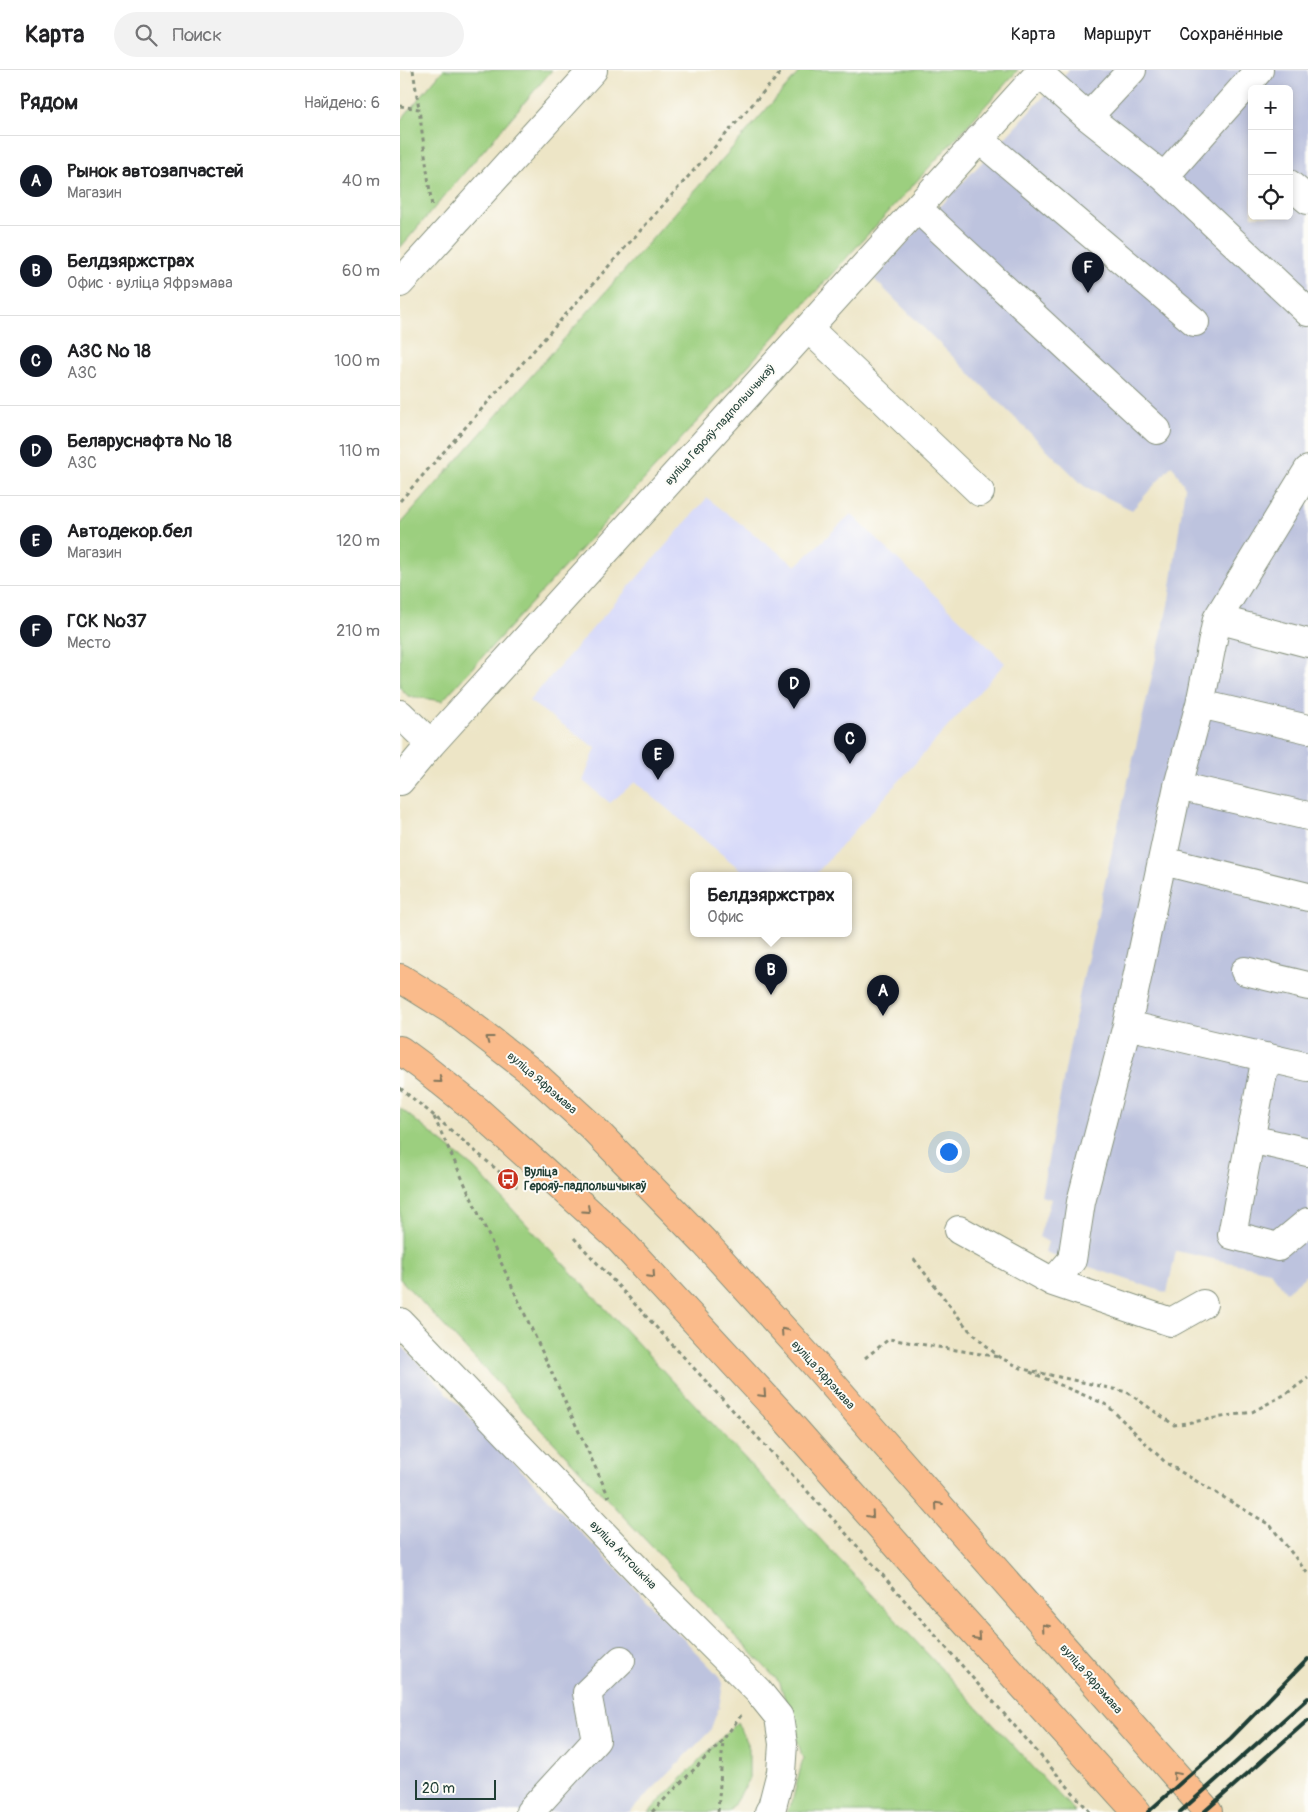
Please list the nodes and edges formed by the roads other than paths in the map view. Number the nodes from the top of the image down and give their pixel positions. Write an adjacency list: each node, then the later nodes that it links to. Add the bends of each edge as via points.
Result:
1 (594, 70): 11 (street)
2 (1132, 70): 5 (street)
3 (1259, 70): 7 (street)
4 (1041, 72): 5 (street); 6 (street, вуліца Герояў-падпольшчыкаў)
5 (1088, 117): 7 (street)
6 (980, 139): 10 (street, вуліца Герояў-падпольшчыкаў); 13 (street)
7 (1164, 178): 12 (street)
8 (1293, 187): 9 (street)
9 (1308, 200)
10 (917, 208): 14 (street, вуліца Герояў-падпольшчыкаў); 15 (street)
11 (400, 283)
12 (1308, 312)
13 (1195, 322)
14 (808, 328): 17 (street); 23 (street, вуліца Герояў-падпольшчыкаў)
15 (1157, 430)
16 (1308, 470): 18 (street)
17 (980, 492)
18 (1217, 619): 19 (street); 20 (street)
19 (1308, 643)
20 (1200, 704): 22 (street); 25 (street)
21 (400, 714): 23 (street)
22 (1308, 730)
23 (431, 744): 24 (street, вуліца Герояў-падпольшчыкаў)
24 (400, 781)
25 (1178, 786): 26 (street); 27 (street)
26 (1308, 816)
27 (1163, 861): 28 (street); 32 (street)
28 (1308, 896)
29 (1245, 971): 31 (street)
30 (400, 978): 47 (main road, вуліца Яфрэмава, one-way to 30, via 693,1231 592,1127 533,1072 453,1011)
31 (1308, 986)
32 (1127, 1025): 34 (street); 40 (street, via 1081,1202 1072,1260)
33 (400, 1050): 46 (main road, one-way to 46, via 478,1111 619,1239 782,1415)
34 (1266, 1057): 35 (street); 36 (street)
35 (1308, 1067)
36 (1250, 1139): 37 (street); 38 (street, via 1232,1235 1278,1248)
37 (1308, 1152)
38 (1308, 1222)
39 (960, 1230): 40 (street)
40 (1053, 1282): 41 (street, via 1172,1322)
41 (1203, 1304)
42 (400, 1322): 45 (street, вуліца Антошкіна, via 758,1691 779,1717 783,1744 781,1772)
43 (621, 1660): 44 (street, via 587,1693 596,1740)
44 (530, 1812)
45 (769, 1812)
46 (1137, 1812)
47 (1208, 1812)

